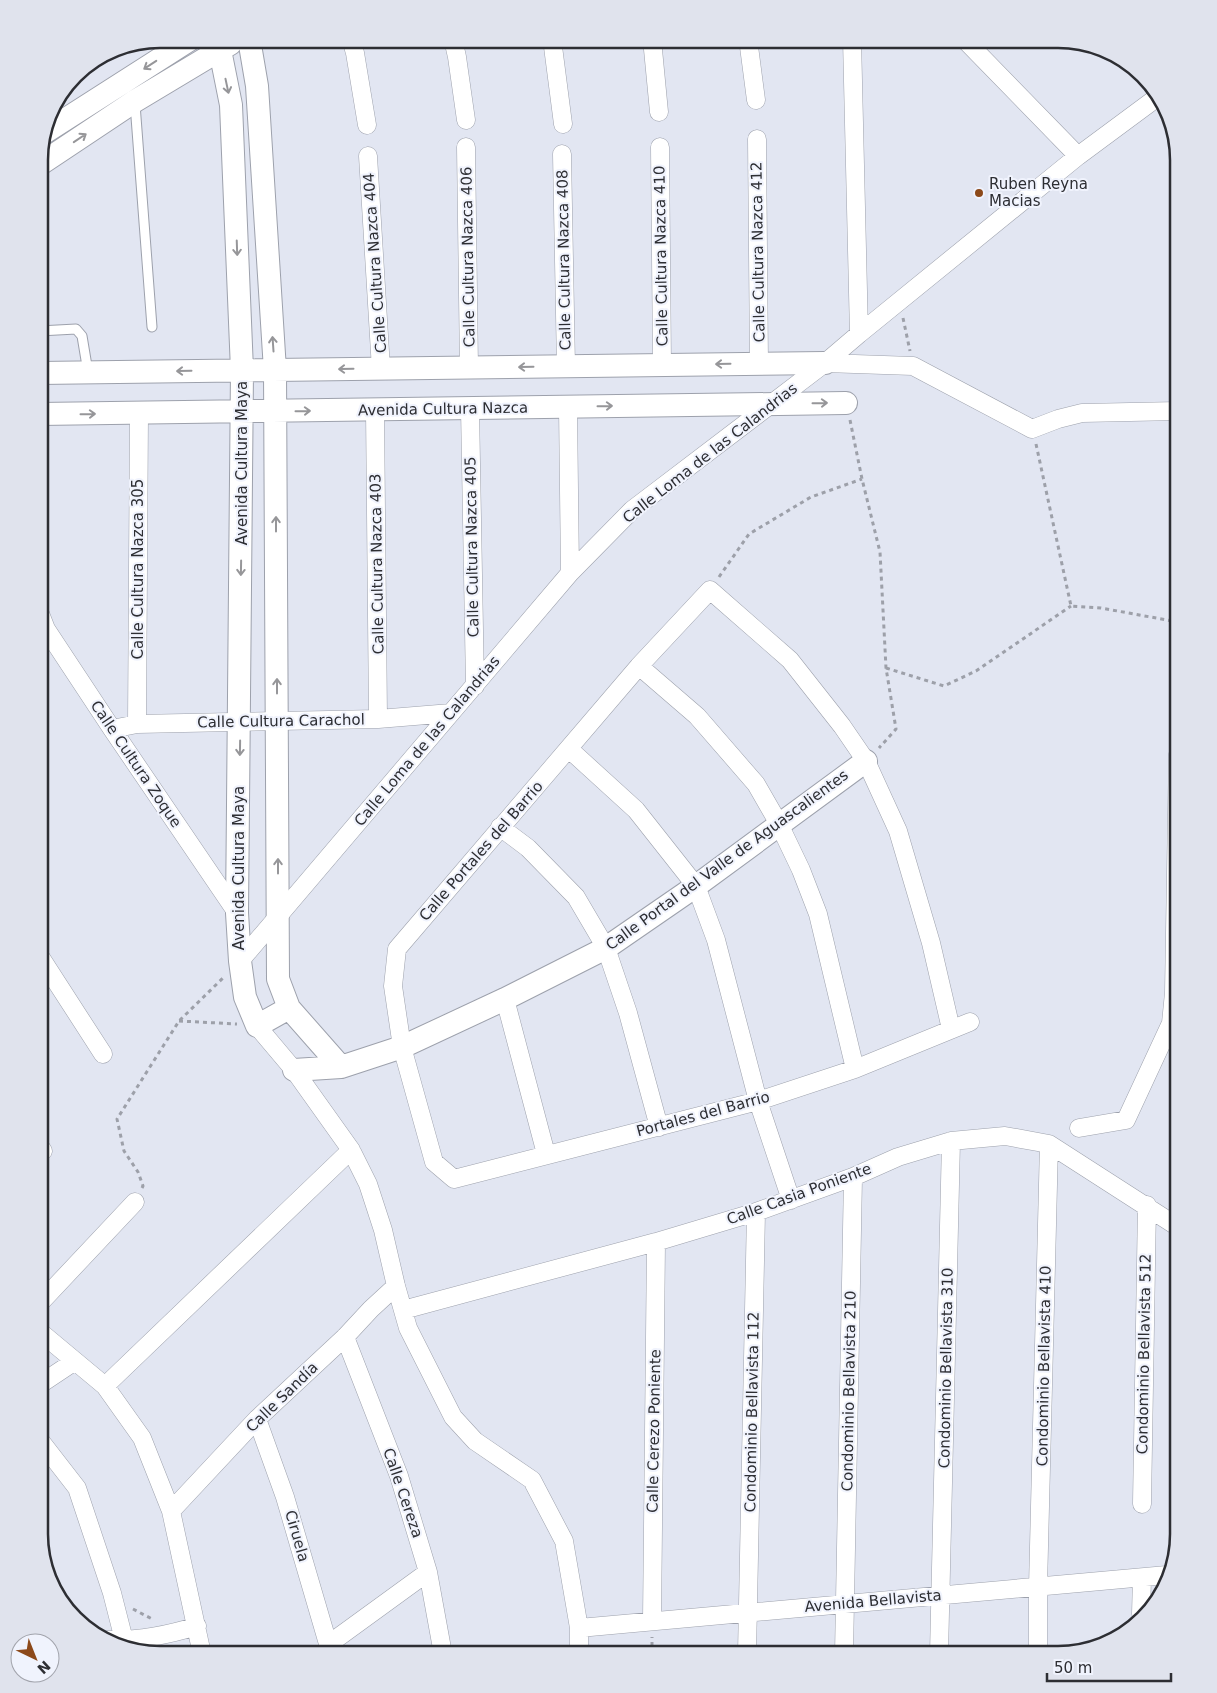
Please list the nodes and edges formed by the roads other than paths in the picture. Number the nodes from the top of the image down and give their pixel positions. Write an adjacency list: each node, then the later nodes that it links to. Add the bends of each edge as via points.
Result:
1 (177, 48): 19 (street, one-way to 19)
2 (211, 48): 13 (street)
3 (218, 48): 36 (street, Avenida Cultura Maya, one-way to 36, via 231,105)
4 (251, 48): 37 (street, one-way to 4, via 257,86)
5 (354, 48): 18 (street)
6 (455, 48): 16 (street)
7 (553, 48): 17 (street)
8 (653, 48): 15 (street)
9 (749, 48): 12 (street)
10 (852, 48): 29 (street)
11 (973, 48): 25 (street)
12 (756, 100)
13 (135, 101): 26 (street, one-way to 13); 27 (lane)
14 (1152, 101): 25 (street, Calle Loma de las Calandrias)
15 (659, 112)
16 (466, 120)
17 (563, 124)
18 (367, 125)
19 (52, 128)
20 (757, 139): 31 (street, Calle Cultura Nazca 412)
21 (466, 147): 34 (street, Calle Cultura Nazca 406)
22 (660, 147): 32 (street, Calle Cultura Nazca 410)
23 (562, 154): 33 (street, Calle Cultura Nazca 408)
24 (368, 156): 35 (street, Calle Cultura Nazca 404)
25 (1078, 156): 29 (street, Calle Loma de las Calandrias)
26 (48, 159)
27 (152, 327)
28 (48, 331): 38 (lane, via 76,329 82,336)
29 (858, 334): 30 (street, Calle Loma de las Calandrias)
30 (825, 363): 31 (street); 41 (street, Calle Loma de las Calandrias); 47 (street, via 913,366 1032,429 1082,414)
31 (759, 364): 32 (street, one-way to 32)
32 (662, 365): 33 (street)
33 (566, 367): 34 (street, one-way to 34)
34 (469, 368): 35 (street)
35 (381, 369): 37 (street, one-way to 37)
36 (242, 370): 37 (street); 38 (street, one-way to 38); 45 (street, Avenida Cultura Maya)
37 (275, 370): 46 (street)
38 (88, 372): 39 (street)
39 (48, 373)
40 (846, 403): 41 (street, Avenida Cultura Nazca, one-way to 40)
41 (770, 404): 42 (street, Avenida Cultura Nazca, one-way to 41); 50 (street, Calle Loma de las Calandrias, via 632,510)
42 (568, 407): 43 (street, Avenida Cultura Nazca); 50 (street)
43 (470, 408): 44 (street, Avenida Cultura Nazca); 53 (street, Calle Cultura Nazca 405)
44 (375, 410): 46 (street, Avenida Cultura Nazca, one-way to 44); 55 (street, Calle Cultura Nazca 403)
45 (243, 411): 46 (street, Avenida Cultura Nazca); 48 (street, Avenida Cultura Nazca); 56 (street, Avenida Cultura Maya, one-way to 56)
46 (276, 411): 57 (street, one-way to 46)
47 (1170, 412)
48 (138, 413): 49 (street, Avenida Cultura Nazca, one-way to 48); 58 (street, Calle Cultura Nazca 305)
49 (48, 414)
50 (570, 573): 53 (street, Calle Loma de las Calandrias)
51 (48, 632): 59 (street, Calle Cultura Zoque)
52 (639, 666): 60 (street, Calle Portales del Barrio); 61 (street, Calle Portales del Barrio, via 710,590 790,660); 62 (street, via 698,716 756,784)
53 (475, 686): 54 (street, Calle Loma de las Calandrias)
54 (451, 713): 55 (street, Calle Cultura Carachol); 66 (street, Calle Loma de las Calandrias)
55 (378, 719): 57 (street, Calle Cultura Carachol)
56 (240, 721): 57 (street, Calle Cultura Carachol); 58 (street, Calle Cultura Carachol); 65 (street, Avenida Cultura Maya, one-way to 65)
57 (277, 722): 66 (street, one-way to 57)
58 (137, 724): 59 (street, Calle Cultura Carachol)
59 (112, 729): 65 (street, Calle Cultura Zoque)
60 (569, 749): 63 (street, Calle Portales del Barrio); 64 (street, via 636,810)
61 (866, 761): 62 (street, Calle Portal del Valle de Aguascalientes); 74 (street, via 898,831 931,943)
62 (779, 824): 64 (street, Calle Portal del Valle de Aguascalientes); 79 (street, via 818,914)
63 (500, 827): 67 (street, via 528,848 576,897); 76 (street, Calle Portales del Barrio, via 397,949 393,986)
64 (696, 886): 67 (street, Calle Portal del Valle de Aguascalientes); 81 (street, via 716,940)
65 (237, 913): 68 (street, Avenida Cultura Maya)
66 (279, 915): 68 (street, Calle Loma de las Calandrias); 71 (street, via 278,979)
67 (606, 948): 70 (street, Calle Portal del Valle de Aguascalientes); 82 (street, via 628,1013)
68 (240, 961): 73 (street, Avenida Cultura Maya, via 245,997)
69 (48, 970): 77 (street)
70 (505, 999): 76 (street, Calle Portal del Valle de Aguascalientes); 87 (street)
71 (289, 1008): 73 (street); 78 (street)
72 (970, 1022): 74 (street, Portales del Barrio)
73 (257, 1026): 80 (street, Avenida Cultura Maya)
74 (951, 1029): 79 (street, Portales del Barrio)
75 (1170, 1038): 83 (street, via 1126,1120)
76 (402, 1047): 78 (street, Calle Portal del Valle de Aguascalientes); 88 (street, Calle Portales del Barrio)
77 (103, 1054)
78 (341, 1067): 80 (street, Calle Portal del Valle de Aguascalientes)
79 (855, 1069): 81 (street, Portales del Barrio)
80 (294, 1070): 86 (street, Avenida Cultura Maya)
81 (758, 1101): 82 (street, Portales del Barrio); 90 (street)
82 (659, 1127): 87 (street, Portales del Barrio)
83 (1079, 1128)
84 (951, 1141): 85 (street, Calle Casia Poniente, via 1005,1136); 89 (street, Calle Casia Poniente, via 898,1157); 112 (street, Condominio Bellavista 310)
85 (1050, 1144): 92 (street, Calle Casia Poniente); 111 (street, Condominio Bellavista 410)
86 (351, 1150): 96 (street, Avenida Cultura Maya, via 368,1184); 103 (street)
87 (546, 1154): 88 (street, Portales del Barrio, via 454,1179)
88 (434, 1162)
89 (853, 1177): 90 (street, Calle Casia Poniente); 113 (street, Condominio Bellavista 210)
90 (791, 1200): 93 (street, Calle Casia Poniente)
91 (136, 1202): 97 (street)
92 (1146, 1205): 94 (street, Calle Casia Poniente); 106 (street, Condominio Bellavista 512)
93 (756, 1212): 95 (street, Calle Casia Poniente); 115 (street, Condominio Bellavista 112)
94 (1170, 1222)
95 (656, 1242): 98 (street, Calle Casia Poniente); 116 (street, Calle Cerezo Poniente)
96 (396, 1286): 98 (street, Avenida Cultura Maya); 99 (street, Calle Sandía)
97 (48, 1295)
98 (403, 1310): 118 (street, Avenida Cultura Maya, via 408,1328 453,1417 474,1441 532,1480 564,1541)
99 (345, 1337): 104 (street, Calle Sandía); 108 (street, Calle Cereza, via 399,1476)
100 (48, 1338): 101 (street)
101 (75, 1361): 102 (street); 103 (street)
102 (48, 1379)
103 (105, 1386): 107 (street, via 142,1438)
104 (258, 1420): 107 (street, Calle Sandía); 122 (street, Ciruela, via 285,1497)
105 (48, 1451): 119 (street, via 77,1488 112,1594)
106 (1142, 1504)
107 (171, 1511): 117 (street)
108 (428, 1572): 123 (street); 124 (street, Calle Cereza)
109 (1161, 1576): 110 (street, Avenida Bellavista)
110 (1142, 1578): 111 (street, Avenida Bellavista); 114 (street)
111 (1038, 1587): 112 (street, Avenida Bellavista); 129 (street, Condominio Bellavista 410)
112 (940, 1596): 113 (street, Avenida Bellavista); 128 (street, Condominio Bellavista 310)
113 (844, 1604): 115 (street, Avenida Bellavista); 127 (street, Condominio Bellavista 210)
114 (1141, 1608)
115 (747, 1613): 116 (street, Avenida Bellavista); 126 (street, Condominio Bellavista 112)
116 (652, 1621): 118 (street, Avenida Bellavista)
117 (197, 1626): 120 (street, via 177,1633); 121 (street)
118 (579, 1628): 125 (street, Avenida Cultura Maya)
119 (116, 1636)
120 (122, 1639)
121 (200, 1645)
122 (329, 1645)
123 (335, 1645)
124 (441, 1645)
125 (579, 1645)
126 (747, 1646)
127 (844, 1646)
128 (939, 1646)
129 (1038, 1646)

